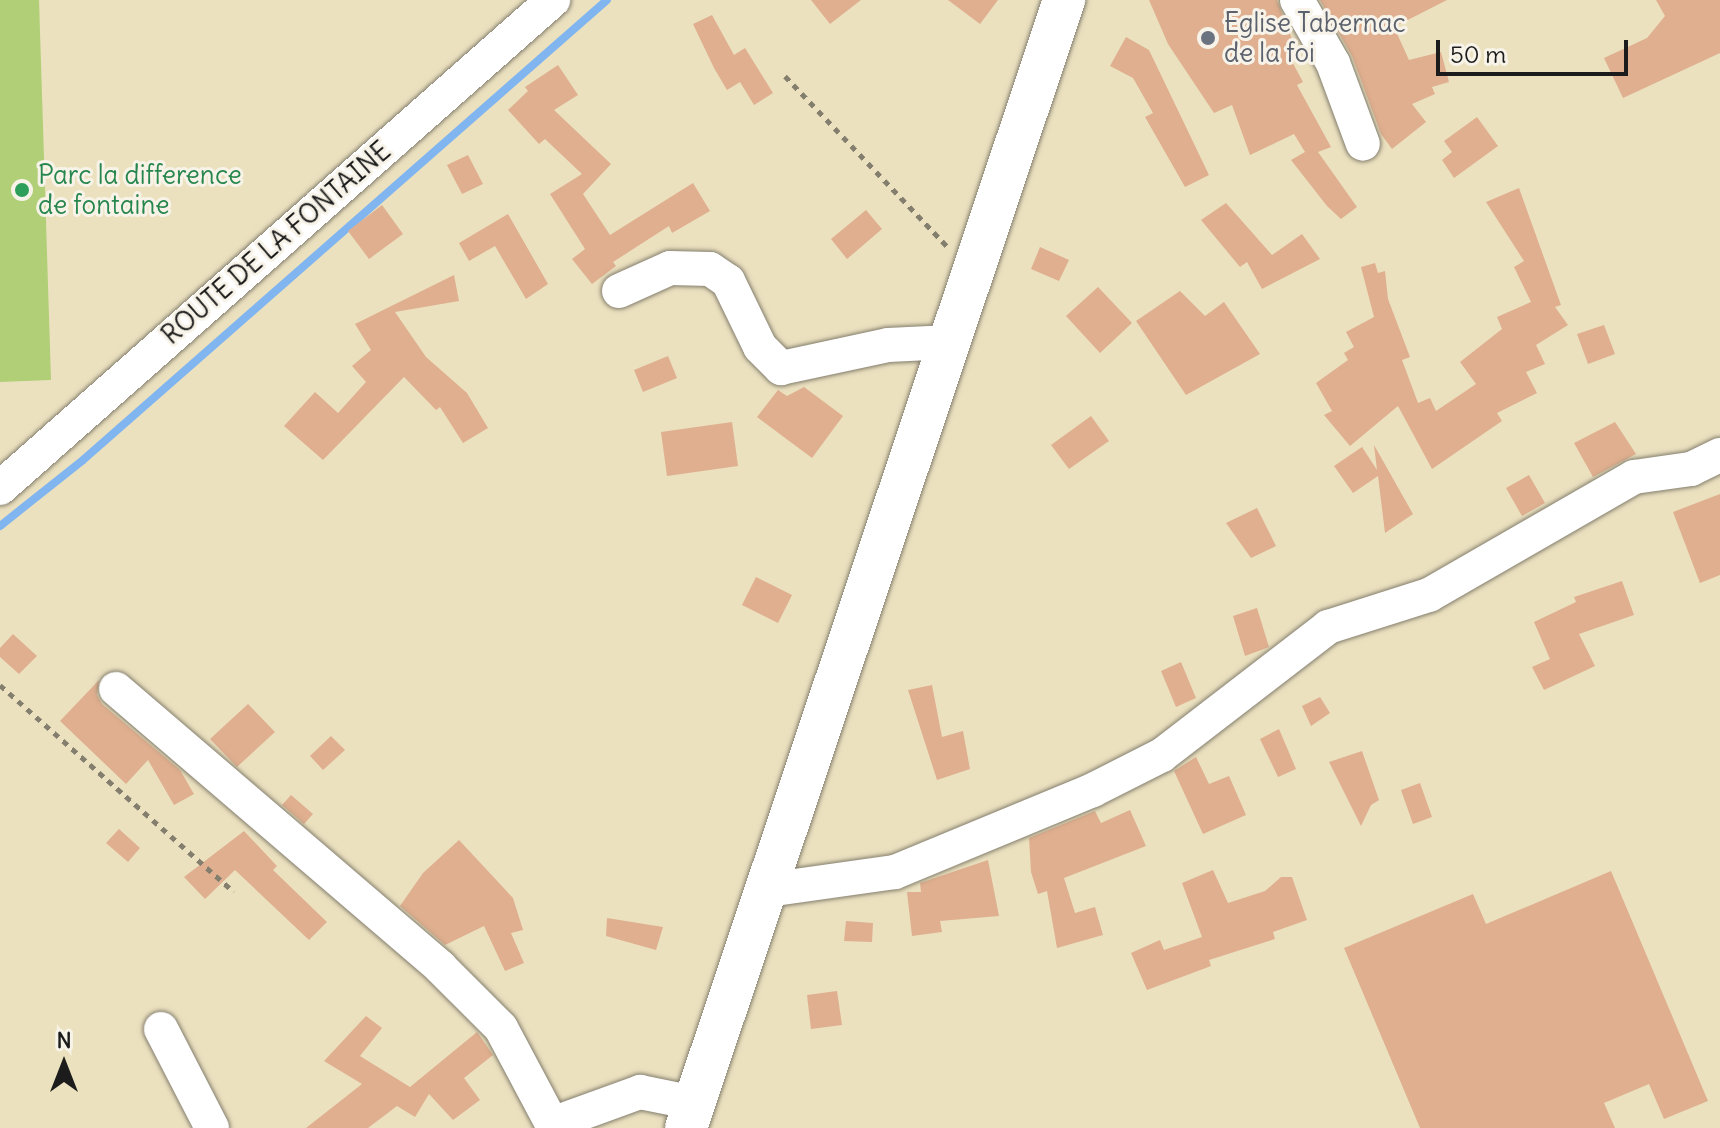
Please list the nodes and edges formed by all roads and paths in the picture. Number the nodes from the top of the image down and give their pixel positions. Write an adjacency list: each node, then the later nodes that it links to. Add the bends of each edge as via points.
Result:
1 (553, 0): 10 (street, ROUTE DE LA FONTAINE)
2 (1064, 0): 6 (main road)
3 (1297, 0): 5 (street, via 1333,63)
4 (785, 76): 6 (path)
5 (1363, 144)
6 (976, 276): 8 (main road)
7 (619, 291): 8 (street, via 670,268 710,269 728,281 760,347 781,368 888,345)
8 (950, 342): 13 (main road)
9 (1720, 455): 13 (street, via 1691,469 1634,477 1429,595 1328,627 1162,755 1093,790 895,872)
10 (0, 488)
11 (0, 685): 14 (path)
12 (116, 689): 17 (street, via 440,967 501,1028)
13 (767, 890): 16 (main road)
14 (234, 892)
15 (161, 1029): 18 (street)
16 (690, 1115): 17 (street, via 661,1092 616,1098)
17 (553, 1123)
18 (212, 1128)

